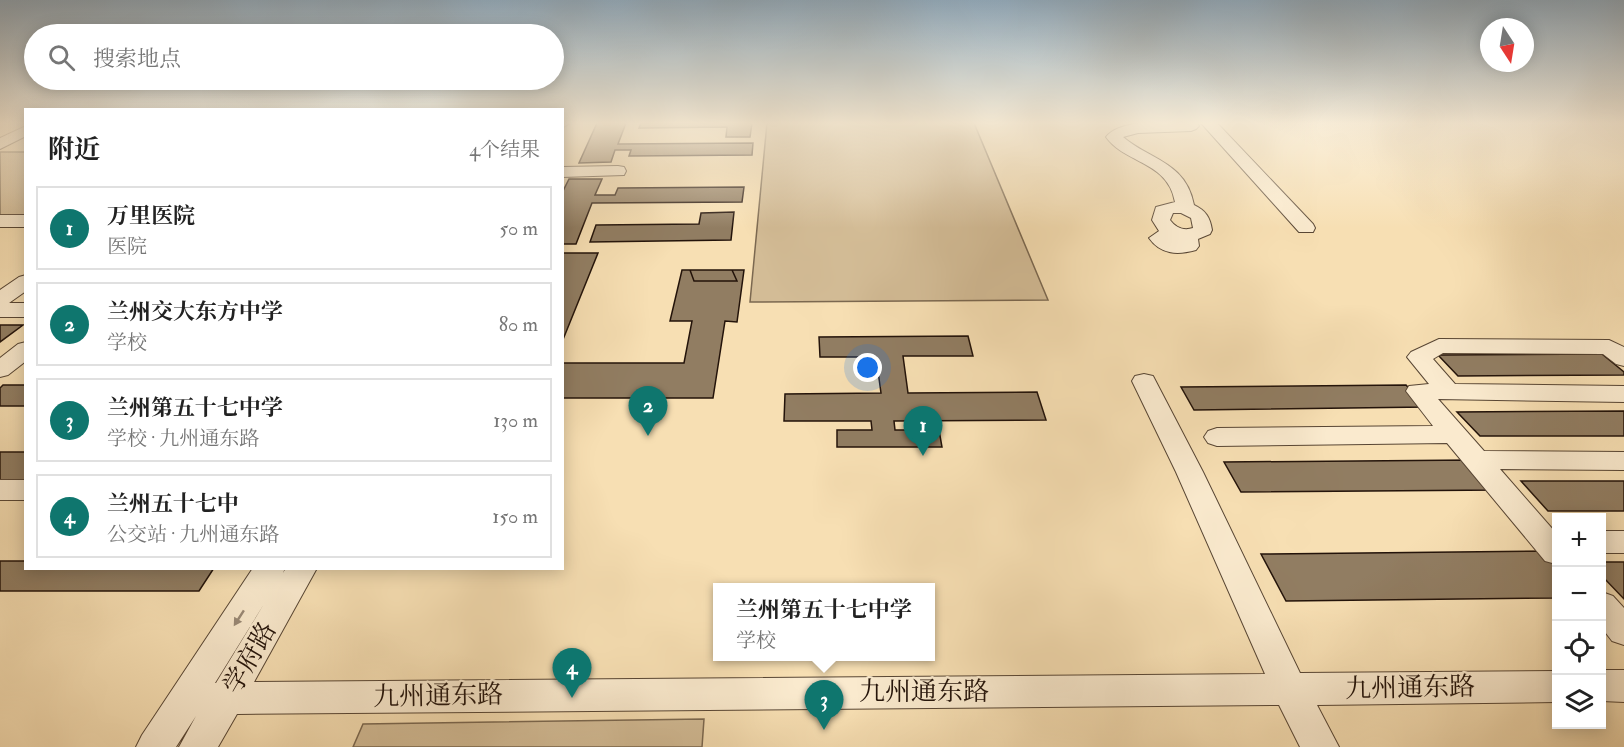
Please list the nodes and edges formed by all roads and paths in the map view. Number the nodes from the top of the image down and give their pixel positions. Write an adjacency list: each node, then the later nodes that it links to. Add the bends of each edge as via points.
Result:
1 (1147, 158): 5 (street, via 1179,184)
2 (1232, 158): 8 (street)
3 (618, 171): 4 (street)
4 (564, 172)
5 (1185, 207): 5 (street, via 1201,218 1203,230 1179,235 1161,220 1162,211)
6 (0, 221): 7 (street)
7 (24, 221)
8 (1306, 228)
9 (24, 282): 10 (street)
10 (0, 300)
11 (0, 310): 12 (street)
12 (24, 310)
13 (17, 353): 15 (street)
14 (1624, 359): 17 (street, via 1609,347 1439,346 1419,357)
15 (0, 370)
16 (1144, 381): 35 (street, via 1173,435)
17 (1448, 391): 18 (street); 19 (street, via 1418,391)
18 (1624, 393)
19 (1455, 434): 20 (street); 21 (street)
20 (1217, 437)
21 (1478, 460): 22 (street); 27 (street)
22 (1624, 461)
23 (24, 489): 24 (street)
24 (0, 490)
25 (1606, 542): 26 (street)
26 (1624, 542)
27 (1552, 544)
28 (269, 570): 37 (street, 学府路, one-way to 37)
29 (301, 570): 36 (street, 学府路)
30 (1606, 610): 31 (street)
31 (1624, 631)
32 (1606, 686): 33 (street)
33 (1624, 686)
34 (1552, 687): 35 (street, 九州通东路)
35 (1288, 689): 36 (street, 九州通东路); 40 (street)
36 (226, 698): 37 (street, 九州通东路); 39 (street, 学府路)
37 (184, 701): 38 (street, 学府路)
38 (155, 747)
39 (198, 747)
40 (1320, 747)

